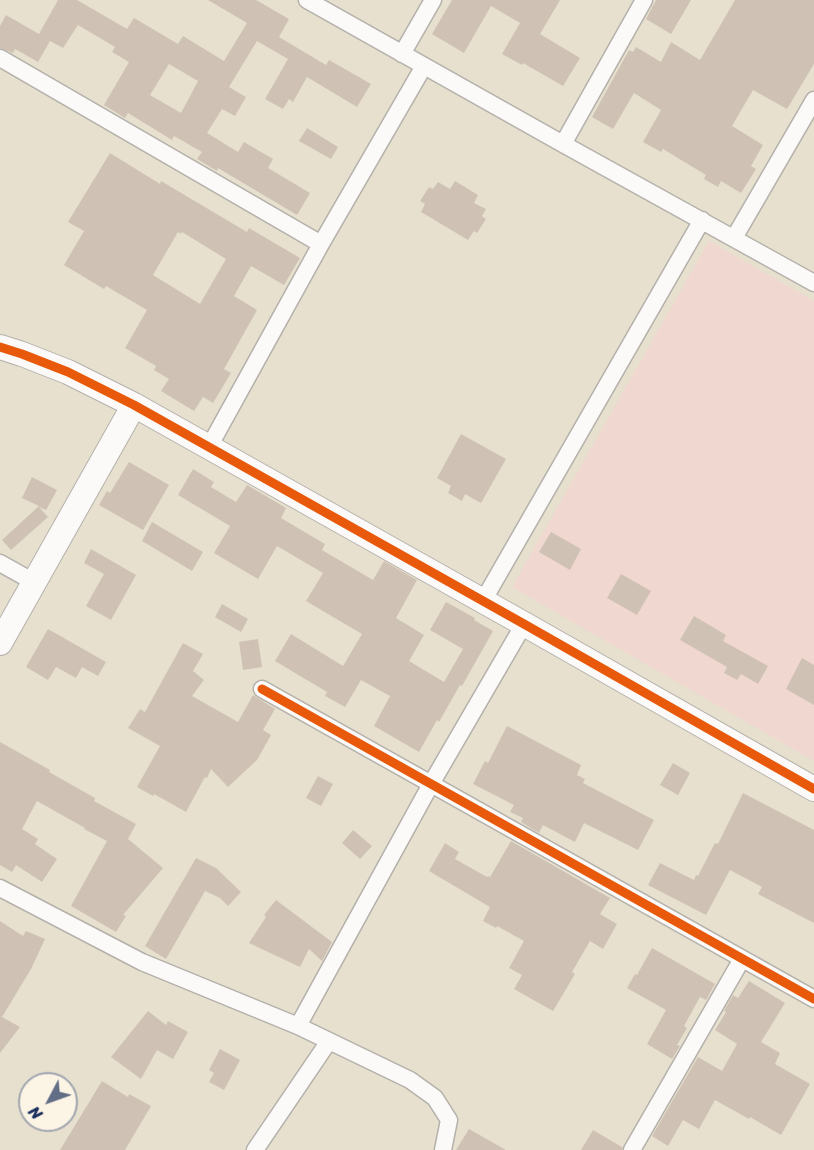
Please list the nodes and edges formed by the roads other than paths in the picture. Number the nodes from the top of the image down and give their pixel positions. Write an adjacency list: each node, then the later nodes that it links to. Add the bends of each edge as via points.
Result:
1 (308, 0): 4 (street)
2 (433, 0): 4 (street)
3 (644, 0): 8 (street)
4 (402, 54): 6 (street)
5 (0, 58): 11 (street)
6 (424, 66): 8 (street); 11 (street)
7 (814, 100): 10 (street)
8 (563, 144): 9 (street)
9 (702, 220): 10 (street); 18 (street)
10 (734, 238): 12 (street)
11 (321, 244): 15 (street)
12 (814, 283)
13 (0, 347): 14 (street, via 68,372)
14 (134, 405): 15 (street); 17 (street)
15 (209, 447): 18 (street)
16 (0, 563): 17 (street)
17 (34, 582): 20 (street)
18 (483, 601): 19 (street)
19 (524, 624): 22 (street); 23 (street)
20 (0, 643)
21 (262, 689): 22 (street)
22 (431, 784): 25 (street); 27 (street)
23 (814, 789)
24 (0, 888): 27 (street, via 142,962)
25 (742, 959): 26 (street); 31 (street)
26 (814, 999)
27 (298, 1026): 28 (street)
28 (329, 1041): 29 (street); 30 (street, via 410,1080 435,1098 449,1120)
29 (255, 1150)
30 (443, 1150)
31 (632, 1150)

